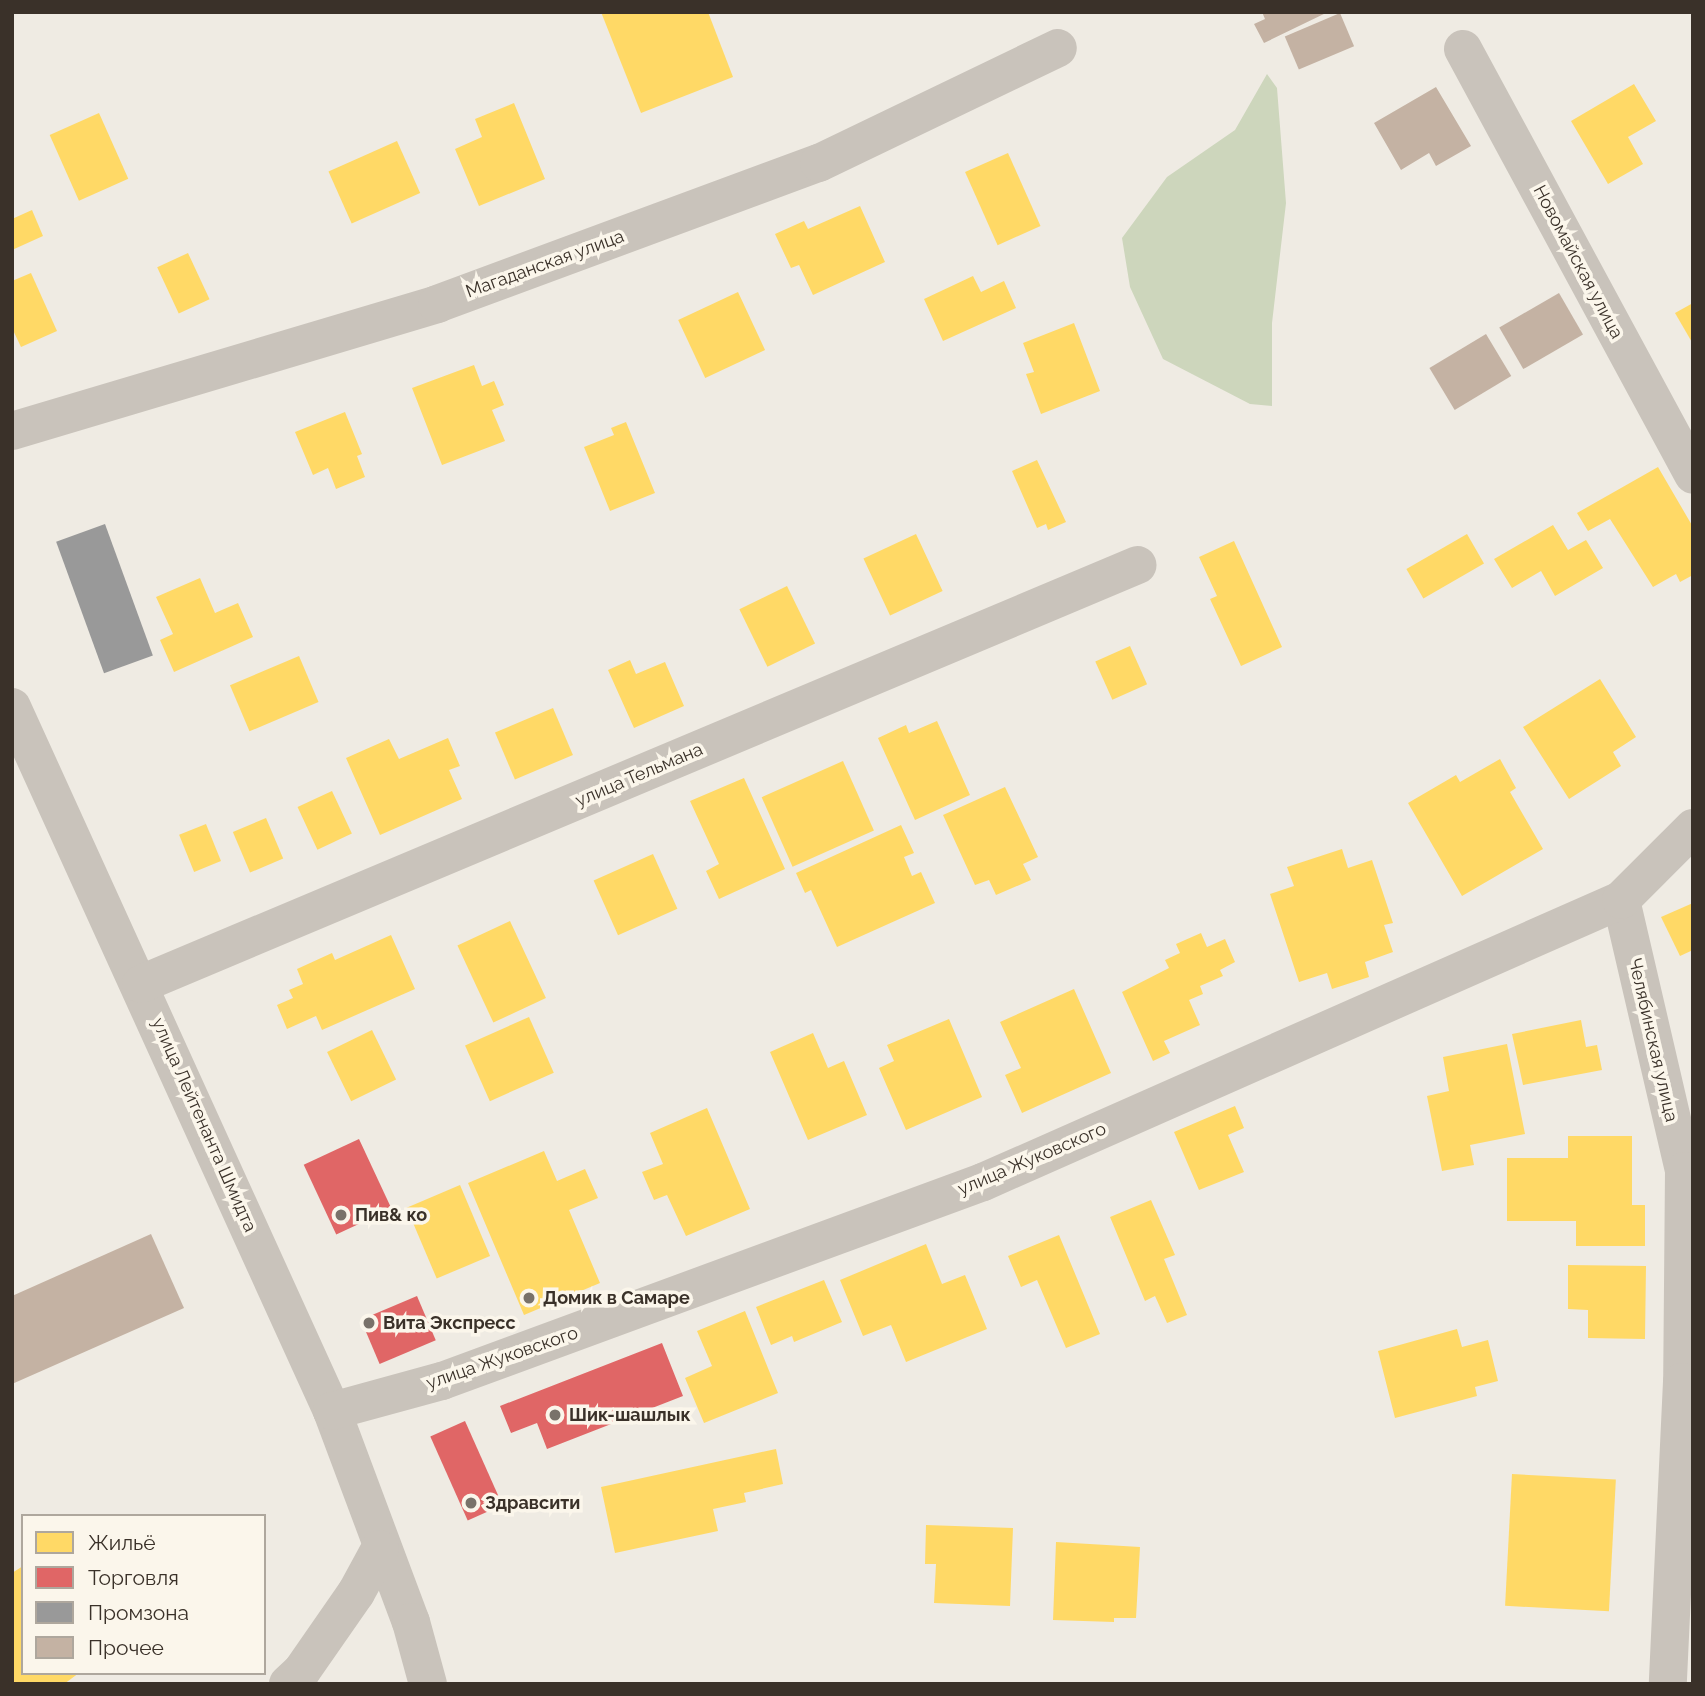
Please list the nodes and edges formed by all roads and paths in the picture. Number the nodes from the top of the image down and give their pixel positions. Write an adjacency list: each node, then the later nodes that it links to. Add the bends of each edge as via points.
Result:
1 (1058, 48): 3 (street, Магаданская улица, via 819,163 450,299)
2 (1463, 49): 4 (street, Новомайская улица)
3 (12, 431)
4 (1693, 474)
5 (1138, 565): 9 (street, улица Тельмана)
6 (12, 708): 9 (street, улица Лейтенанта Шмидта)
7 (1693, 828): 8 (street, улица Жуковского)
8 (1621, 900): 10 (street, Челябинская улица, via 1684,1171); 11 (street, улица Жуковского, via 983,1182 442,1381)
9 (141, 984): 11 (street, улица Лейтенанта Шмидта)
10 (1687, 1382): 12 (street, Челябинская улица)
11 (332, 1411): 13 (street, улица Лейтенанта Шмидта)
12 (1686, 1436): 16 (street, Челябинская улица)
13 (380, 1549): 14 (street, via 356,1593); 15 (street, улица Лейтенанта Шмидта, via 411,1622)
14 (288, 1684)
15 (428, 1684)
16 (1668, 1684)

